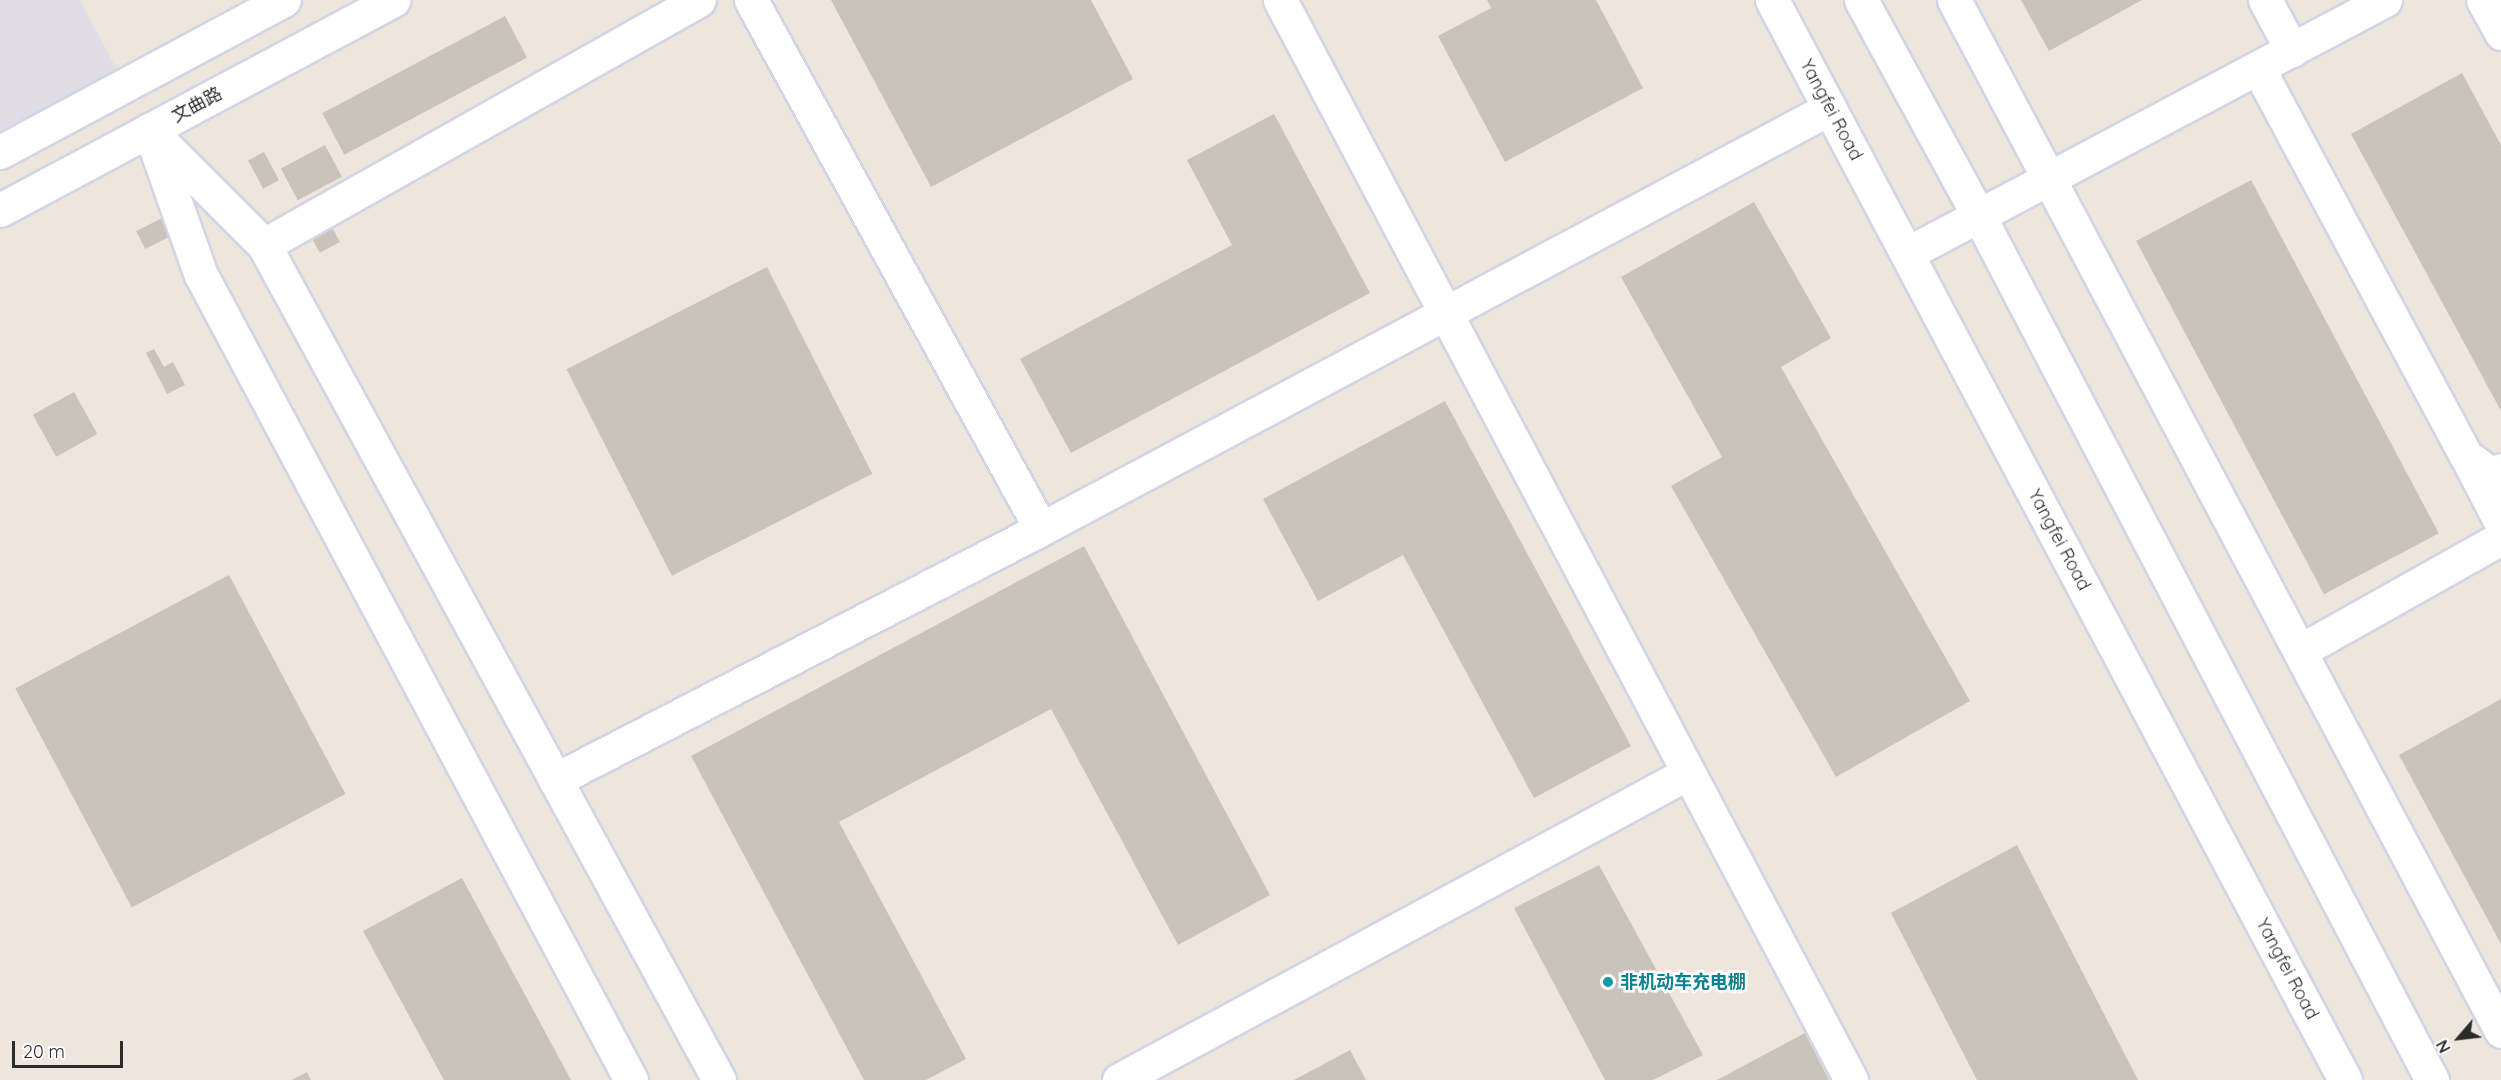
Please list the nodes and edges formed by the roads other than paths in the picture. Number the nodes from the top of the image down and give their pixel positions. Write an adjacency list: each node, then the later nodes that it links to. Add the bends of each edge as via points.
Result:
1 (284, 0): 17 (street)
2 (394, 0): 16 (street, 文曲路)
3 (699, 0): 21 (street)
4 (751, 0): 26 (street)
5 (1280, 0): 29 (street)
6 (1772, 0): 15 (street, Yangfei Road)
7 (1861, 0): 20 (street)
8 (1954, 0): 18 (street)
9 (2265, 0): 13 (street)
10 (2385, 0): 13 (street)
11 (2483, 0): 12 (street)
12 (2501, 33)
13 (2292, 50): 14 (street)
14 (2258, 68): 18 (street); 23 (street)
15 (1830, 108): 22 (street, Yangfei Road); 26 (street)
16 (149, 130): 19 (street, 文曲路); 21 (street); 32 (street, via 201,275)
17 (0, 152)
18 (2049, 178): 20 (street); 28 (street)
19 (0, 210)
20 (1978, 216): 22 (street); 37 (street)
21 (264, 245): 30 (street)
22 (1908, 253): 36 (street, Yangfei Road)
23 (2466, 456): 24 (street, via 2492,475); 25 (street)
24 (2501, 470)
25 (2501, 523)
26 (1041, 529): 30 (street)
27 (2501, 538): 28 (street)
28 (2300, 651): 31 (street)
29 (1688, 773): 34 (street); 35 (street)
30 (555, 780): 33 (street)
31 (2501, 1031)
32 (631, 1080)
33 (719, 1080)
34 (1119, 1080)
35 (1851, 1080)
36 (2345, 1080)
37 (2432, 1080)

